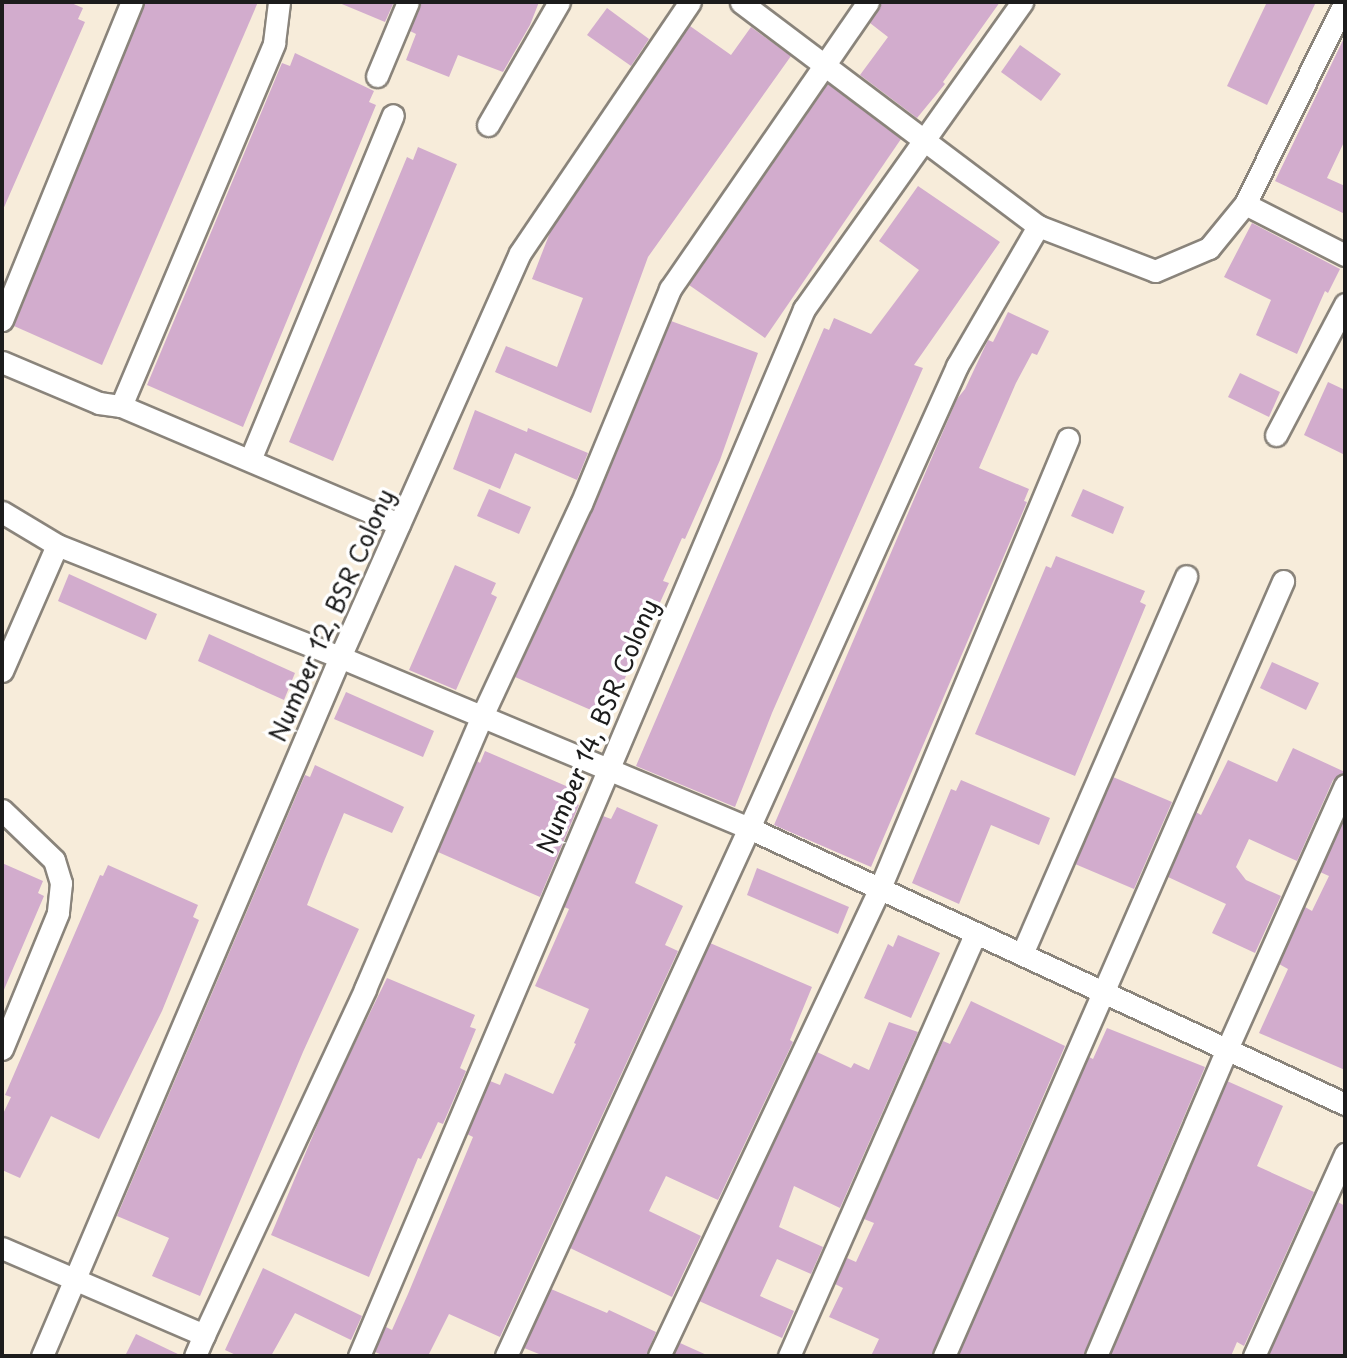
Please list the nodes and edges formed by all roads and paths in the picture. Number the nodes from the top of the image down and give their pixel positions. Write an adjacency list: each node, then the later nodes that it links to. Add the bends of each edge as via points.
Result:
1 (132, 2): 19 (street)
2 (279, 2): 21 (street, via 274,43)
3 (408, 2): 11 (street)
4 (559, 2): 13 (street)
5 (690, 2): 26 (street, Number 12, BSR Colony, via 520,253)
6 (741, 2): 10 (street)
7 (868, 2): 10 (street)
8 (1022, 2): 14 (street, Number 14, BSR Colony)
9 (1345, 2): 15 (street)
10 (825, 63): 14 (street); 32 (street, via 670,289 581,504)
11 (377, 76)
12 (393, 115): 24 (street)
13 (488, 125)
14 (923, 138): 16 (street); 33 (street, Number 14, BSR Colony, via 804,309)
15 (1245, 204): 16 (street, via 1209,248 1154,271); 17 (street)
16 (1046, 229): 36 (street, via 957,366)
17 (1345, 254)
18 (1345, 303): 22 (street)
19 (2, 320)
20 (2, 362): 21 (street, via 99,403)
21 (121, 406): 24 (street)
22 (1276, 435)
23 (1068, 439): 37 (street)
24 (250, 460): 26 (street)
25 (2, 512): 27 (street)
26 (399, 524): 30 (street, Number 12, BSR Colony)
27 (57, 545): 30 (street); 31 (street)
28 (1186, 576): 39 (street)
29 (1283, 581): 40 (street)
30 (340, 657): 32 (street); 46 (street, Number 12, BSR Colony)
31 (2, 671)
32 (482, 716): 33 (street); 47 (street, via 365,989)
33 (607, 768): 36 (street); 50 (street, Number 14, BSR Colony)
34 (1345, 785): 42 (street)
35 (2, 810): 41 (street, via 54,860 61,883 58,913)
36 (749, 828): 37 (street); 51 (street)
37 (880, 888): 38 (street); 52 (street)
38 (976, 933): 39 (street); 53 (street)
39 (1022, 954): 40 (street)
40 (1104, 992): 42 (street); 54 (street)
41 (2, 1049)
42 (1227, 1049): 43 (street); 55 (street)
43 (1345, 1104)
44 (1345, 1154): 56 (street)
45 (2, 1248): 46 (street)
46 (76, 1279): 47 (street); 48 (street, Number 12, BSR Colony)
47 (204, 1335): 49 (street)
48 (42, 1356)
49 (195, 1356)
50 (359, 1356)
51 (506, 1356)
52 (659, 1356)
53 (789, 1356)
54 (944, 1356)
55 (1096, 1356)
56 (1254, 1356)

